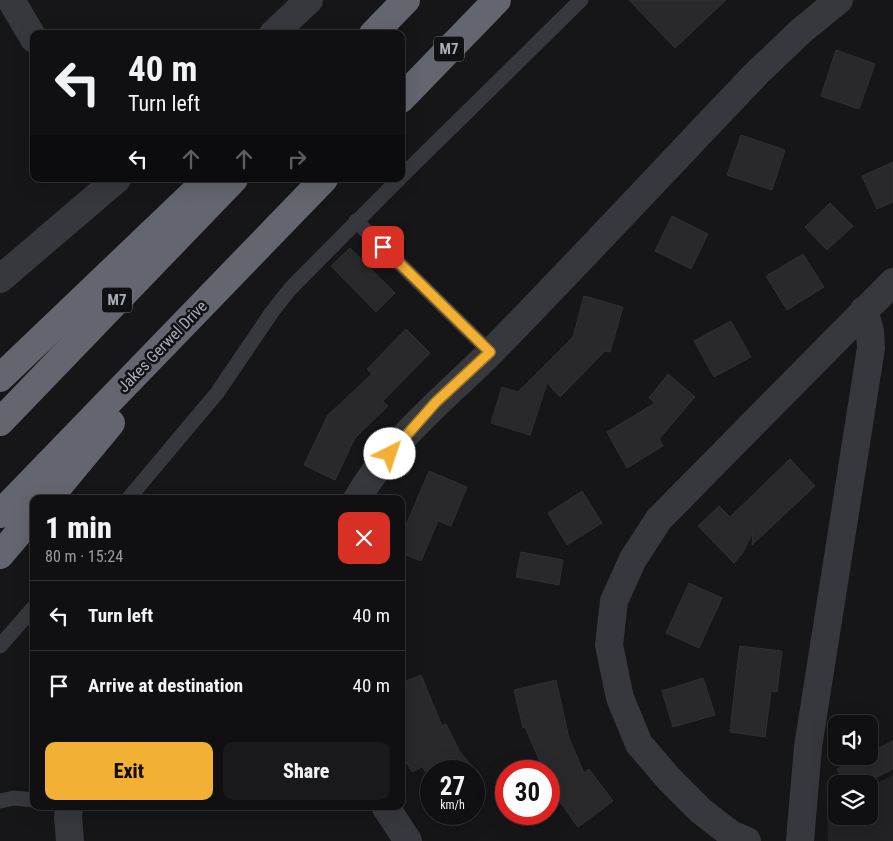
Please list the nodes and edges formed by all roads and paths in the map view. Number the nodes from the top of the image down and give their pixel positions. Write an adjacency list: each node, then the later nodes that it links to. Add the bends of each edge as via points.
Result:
1 (11, 0): 9 (street)
2 (309, 0): 7 (street)
3 (406, 0): 8 (highway)
4 (498, 0): 10 (highway, M7)
5 (581, 0): 11 (lane)
6 (839, 0): 22 (street, via 801,30 756,74)
7 (277, 30)
8 (376, 30)
9 (30, 32)
10 (405, 95)
11 (405, 173)
12 (113, 182): 18 (street)
13 (205, 182): 23 (highway)
14 (231, 182): 24 (highway, M7)
15 (321, 182): 21 (highway, Jakes Gerwel Drive)
16 (396, 182): 17 (lane)
17 (356, 220): 22 (lane); 26 (lane, via 272,312 217,393)
18 (0, 278)
19 (893, 282): 20 (street)
20 (864, 310): 39 (street, via 659,519 633,559 614,601 609,645 620,698 639,744 702,811 731,834); 40 (street, via 871,348 808,747)
21 (166, 342): 25 (highway, via 139,390); 28 (highway, Jakes Gerwel Drive)
22 (490, 352): 27 (street, via 411,429)
23 (0, 378)
24 (0, 422)
25 (51, 495)
26 (131, 495)
27 (360, 495)
28 (0, 514)
29 (30, 520): 30 (highway)
30 (0, 555)
31 (30, 612): 32 (lane)
32 (0, 646)
33 (30, 800): 34 (lane)
34 (0, 801)
35 (67, 810): 37 (street)
36 (388, 810): 38 (street)
37 (70, 841)
38 (408, 841)
39 (747, 841)
40 (800, 841)

